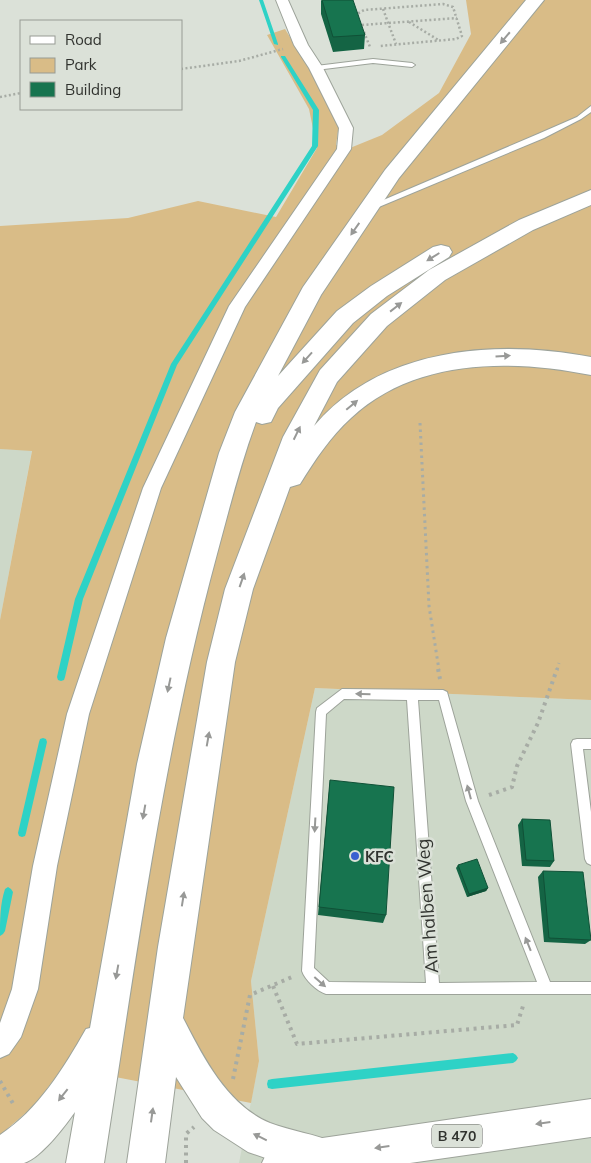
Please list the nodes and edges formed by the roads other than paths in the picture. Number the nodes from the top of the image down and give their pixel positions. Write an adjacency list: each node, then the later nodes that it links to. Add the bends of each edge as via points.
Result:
1 (282, 0): 4 (street, via 301,45)
2 (535, 0): 8 (main road, one-way to 8, via 392,174)
3 (412, 65): 4 (lane, via 374,61)
4 (316, 68): 20 (street, via 346,128 344,149 238,306 152,488 78,714 45,866 25,989 12,1028)
5 (591, 108): 8 (lane, via 579,118 541,136)
6 (591, 192): 10 (main road, one-way to 10, via 505,218 379,291 345,317 269,402)
7 (591, 197): 11 (main road, one-way to 7, via 295,437 328,376 379,320 437,275 526,225)
8 (370, 207): 10 (main road, one-way to 10, via 311,292 247,412)
9 (591, 366): 11 (main road, one-way to 9, via 306,452 330,423 366,394 412,371 460,359 513,355)
10 (220, 499): 19 (main road, one-way to 19, via 180,638 152,764)
11 (260, 528): 18 (main road, one-way to 11, via 221,662 239,589)
12 (412, 695): 16 (lane, Am halben Weg); 16 (lane, one-way to 16, via 342,694 321,712 308,971 326,988); 17 (lane, one-way to 12, via 472,801 443,695)
13 (591, 744): 14 (lane, via 578,744)
14 (591, 859)
15 (591, 988): 17 (lane, Am halben Weg)
16 (433, 989): 17 (lane, Am halben Weg)
17 (546, 989)
18 (165, 1020): 22 (main road, one-way to 18, via 261,1139 214,1106); 25 (main road, one-way to 18)
19 (108, 1025): 23 (main road, one-way to 23, via 84,1069 45,1119); 24 (main road)
20 (0, 1045)
21 (591, 1118): 22 (main road, B 470, one-way to 22)
22 (323, 1156): 26 (main road, B 470)
23 (0, 1157)
24 (85, 1163)
25 (146, 1163)
26 (281, 1163)

